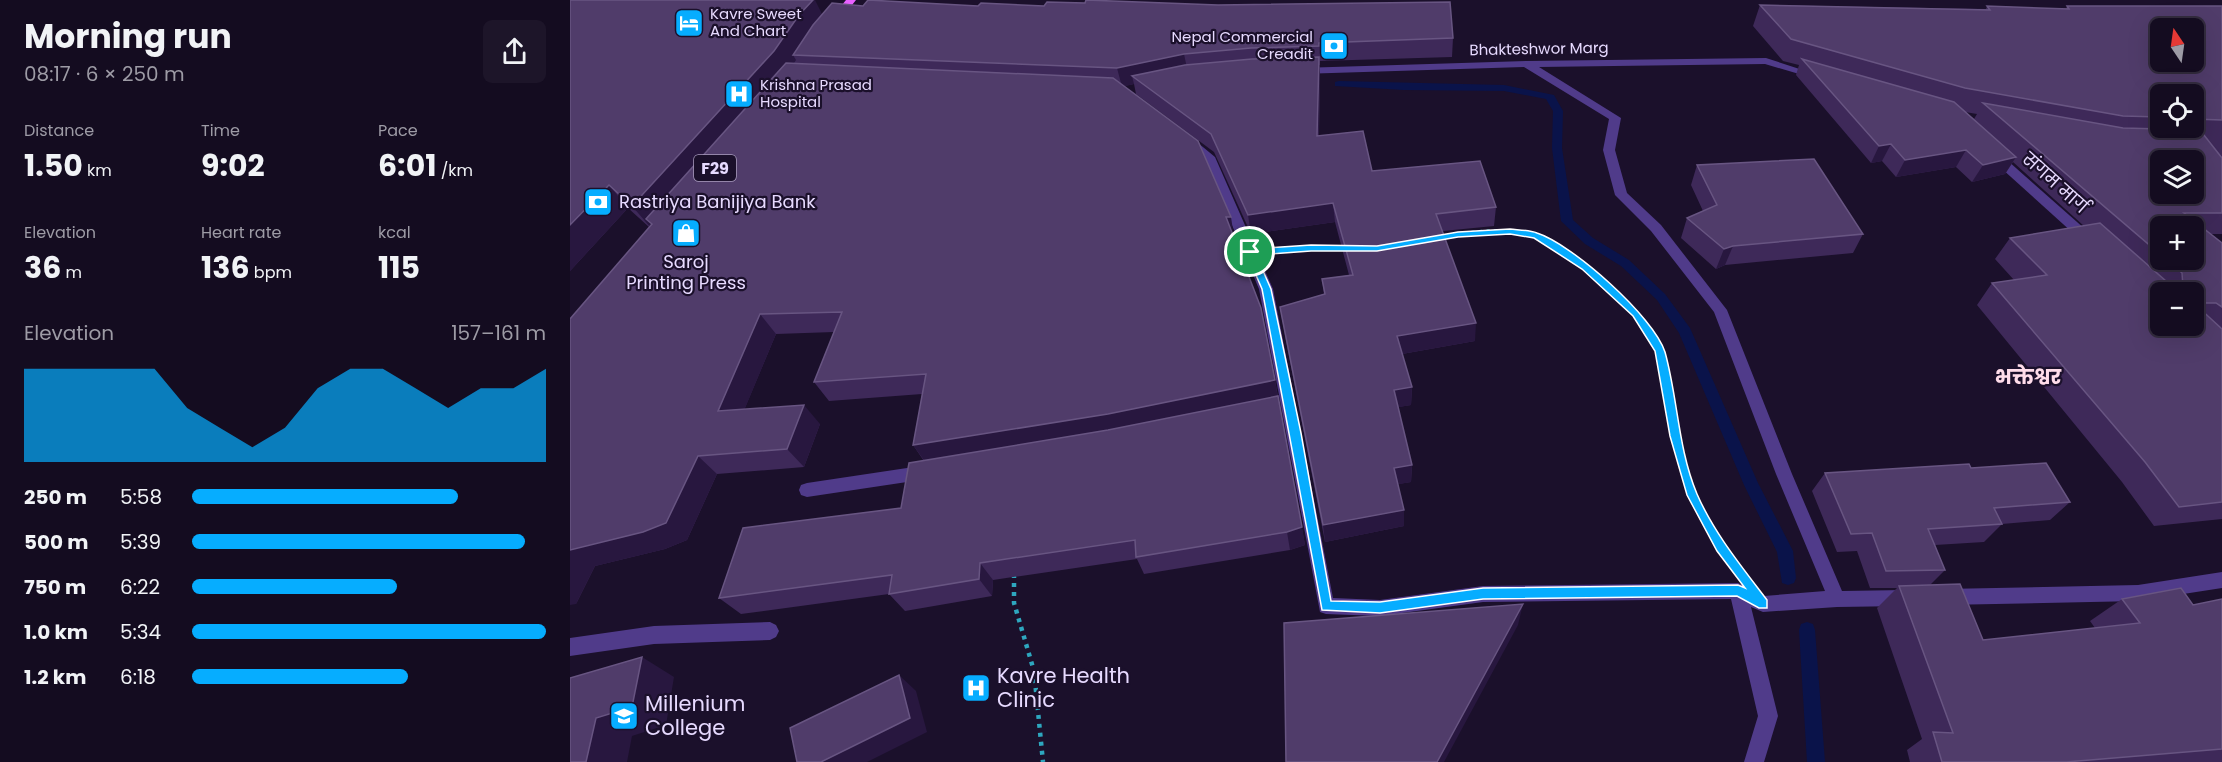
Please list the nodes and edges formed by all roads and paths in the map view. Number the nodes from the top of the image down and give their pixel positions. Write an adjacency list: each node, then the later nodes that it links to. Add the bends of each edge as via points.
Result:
1 (851, 0): 2 (main road)
2 (824, 32)
3 (1526, 64): 4 (street, Bhakteshwor Marg); 5 (street, Bhakteshwor Marg, via 1766,61); 17 (street, via 1615,118 1609,150 1621,195 1656,228 1720,310)
4 (1290, 71)
5 (1826, 78)
6 (1174, 131): 11 (street, via 1209,157)
7 (1985, 147): 10 (street, संगम मार्ग)
8 (1435, 238): 18 (path, via 1510,232 1536,235 1585,267 1636,314 1660,351 1675,436 1692,495 1721,548)
9 (1355, 248): 11 (path)
10 (2099, 249)
11 (1250, 252): 16 (street, via 1266,289 1284,406 1326,606 1380,608 1483,594)
12 (945, 470): 13 (street)
13 (807, 490)
14 (1014, 570): 21 (path, via 1014,603 1034,671)
15 (2222, 580): 17 (street, via 2138,593)
16 (1738, 591): 18 (street); 22 (street, via 1768,716)
17 (1837, 599): 18 (street)
18 (1763, 604)
19 (770, 631): 20 (street, via 654,636)
20 (570, 647)
21 (1043, 762)
22 (1754, 762)

